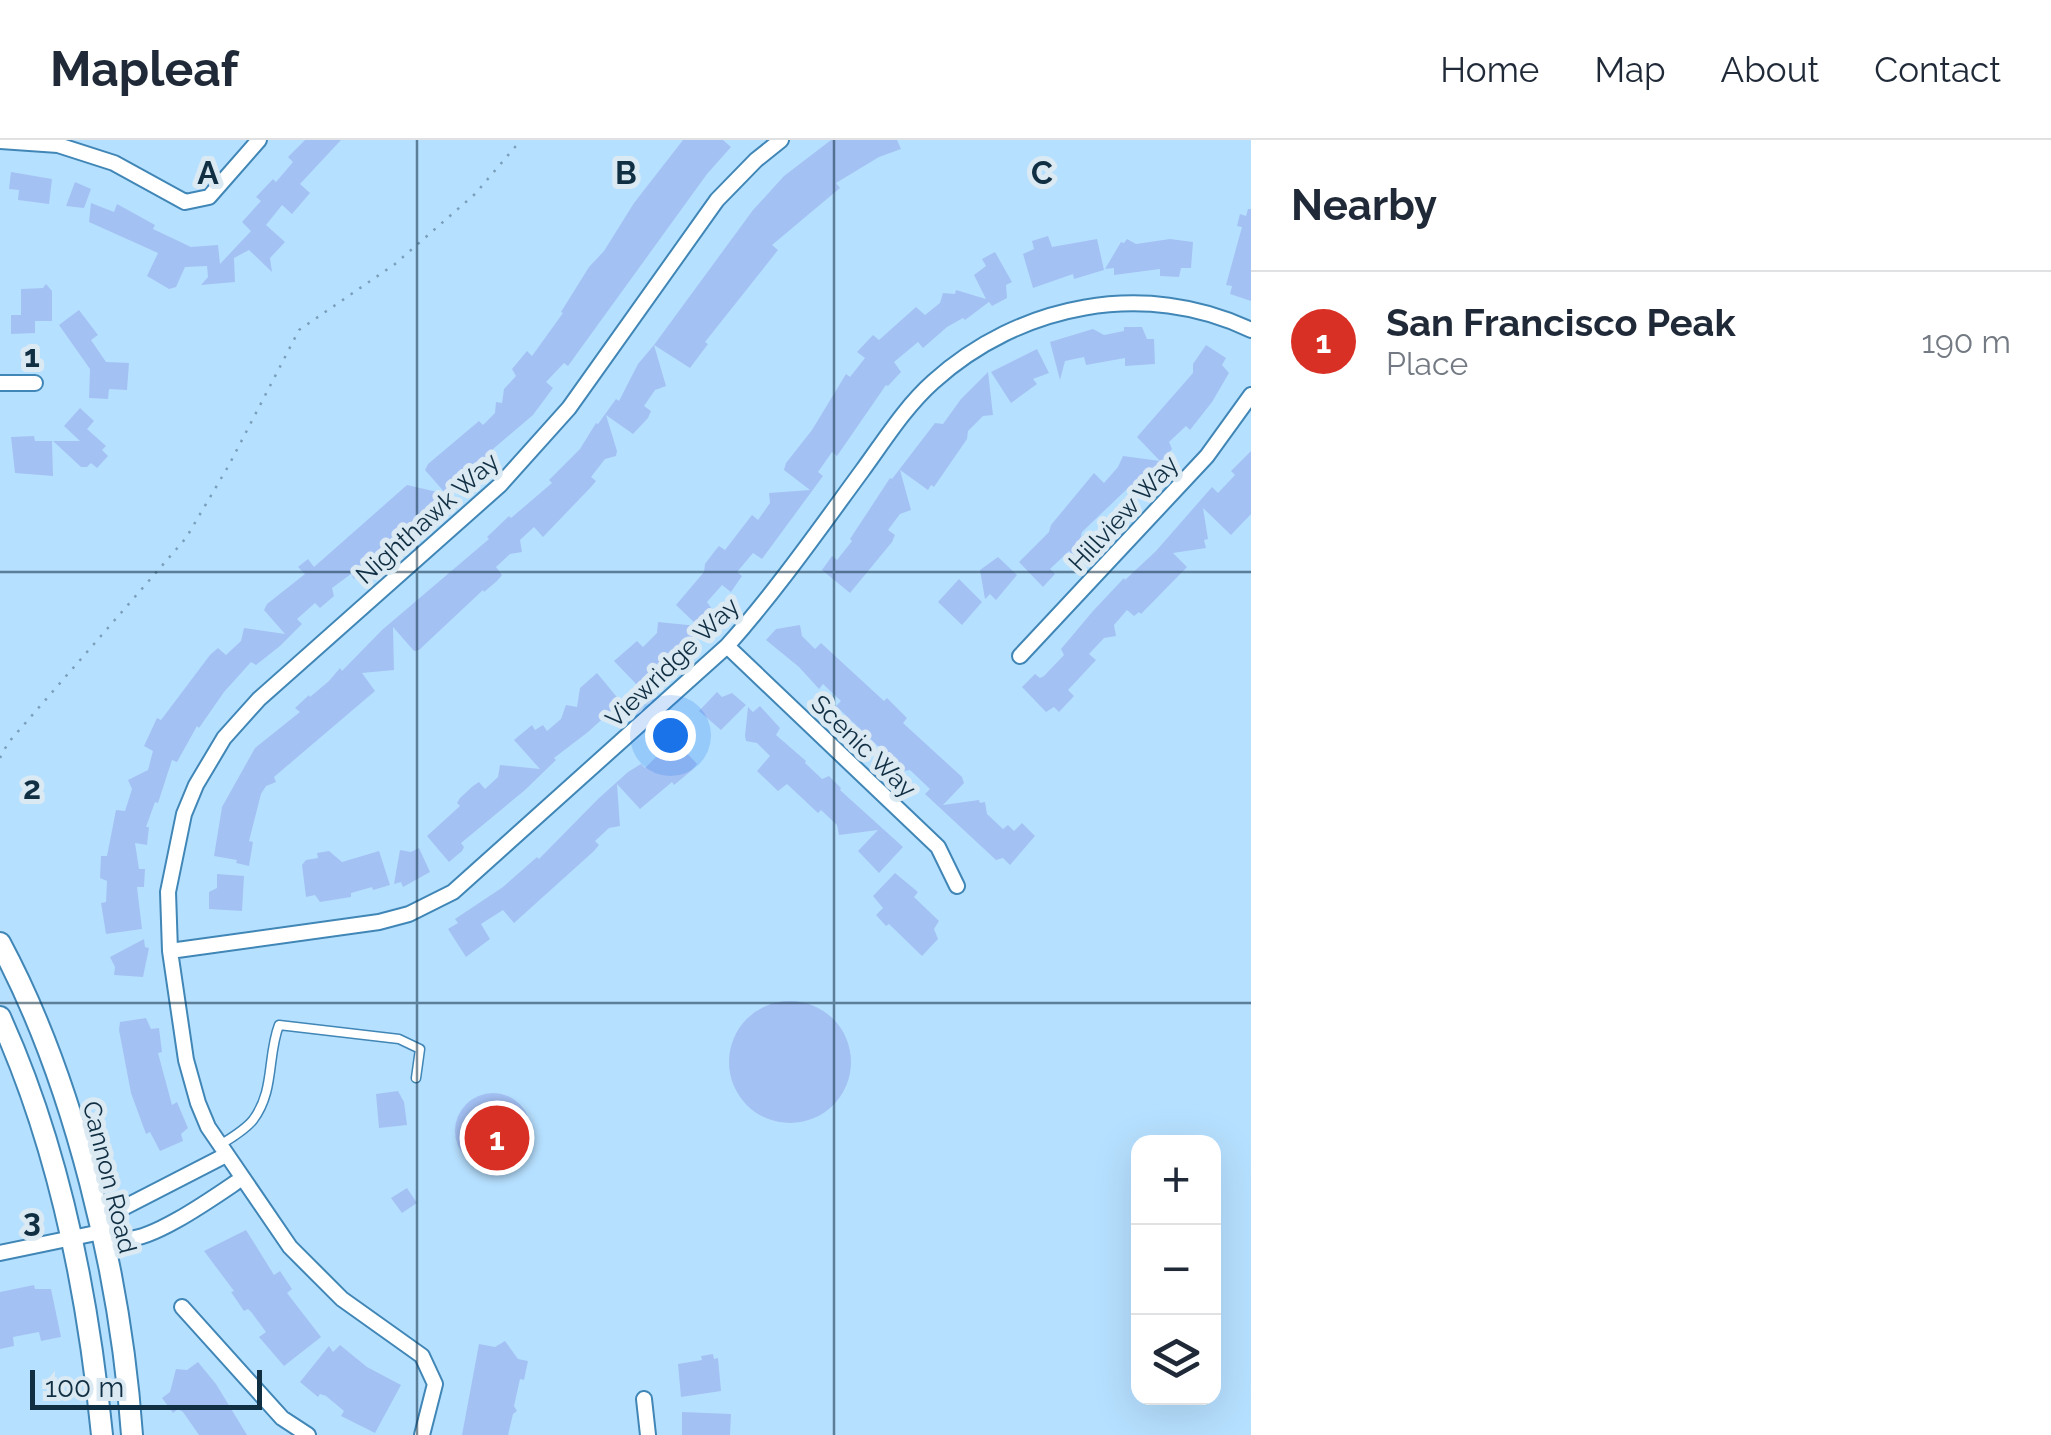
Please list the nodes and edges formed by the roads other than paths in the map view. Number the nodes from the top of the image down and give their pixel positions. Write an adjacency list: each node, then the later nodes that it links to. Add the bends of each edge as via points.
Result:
1 (259, 140): 3 (street, via 209,197 184,202 114,163 58,145)
2 (780, 140): 12 (street, Nighthawk Way, via 717,200 569,408 500,485 259,699 224,738 184,814 168,892)
3 (0, 141)
4 (1251, 330): 8 (street, Viewridge Way, via 1222,316 1114,302 1058,311 968,354 912,403)
5 (0, 383): 6 (street)
6 (35, 383)
7 (1251, 395): 9 (street, Hillview Way, via 1207,456)
8 (727, 646): 10 (street, Scenic Way, via 938,847); 12 (street, Viewridge Way, via 453,892 379,922)
9 (1020, 656)
10 (958, 886)
11 (0, 943): 17 (main road, Cannon Road, via 68,1108)
12 (170, 951): 15 (street, Nighthawk Way, via 186,1060 198,1104)
13 (0, 1017): 18 (main road, Cannon Road, via 40,1120)
14 (416, 1078): 15 (lane, via 420,1048 398,1039 280,1025 268,1091 252,1122)
15 (223, 1150): 16 (street, Nighthawk Way); 17 (street, via 121,1210)
16 (241, 1179): 17 (street, via 145,1234 127,1240); 25 (street, Nighthawk Way, via 290,1247 342,1299 422,1356 434,1384)
17 (101, 1232): 18 (street); 23 (main road, Cannon Road)
18 (72, 1240): 19 (street); 22 (main road, Cannon Road)
19 (0, 1254)
20 (182, 1307): 24 (street, via 282,1418)
21 (644, 1398): 26 (street)
22 (102, 1435)
23 (132, 1435)
24 (308, 1435)
25 (422, 1435)
26 (648, 1435)

